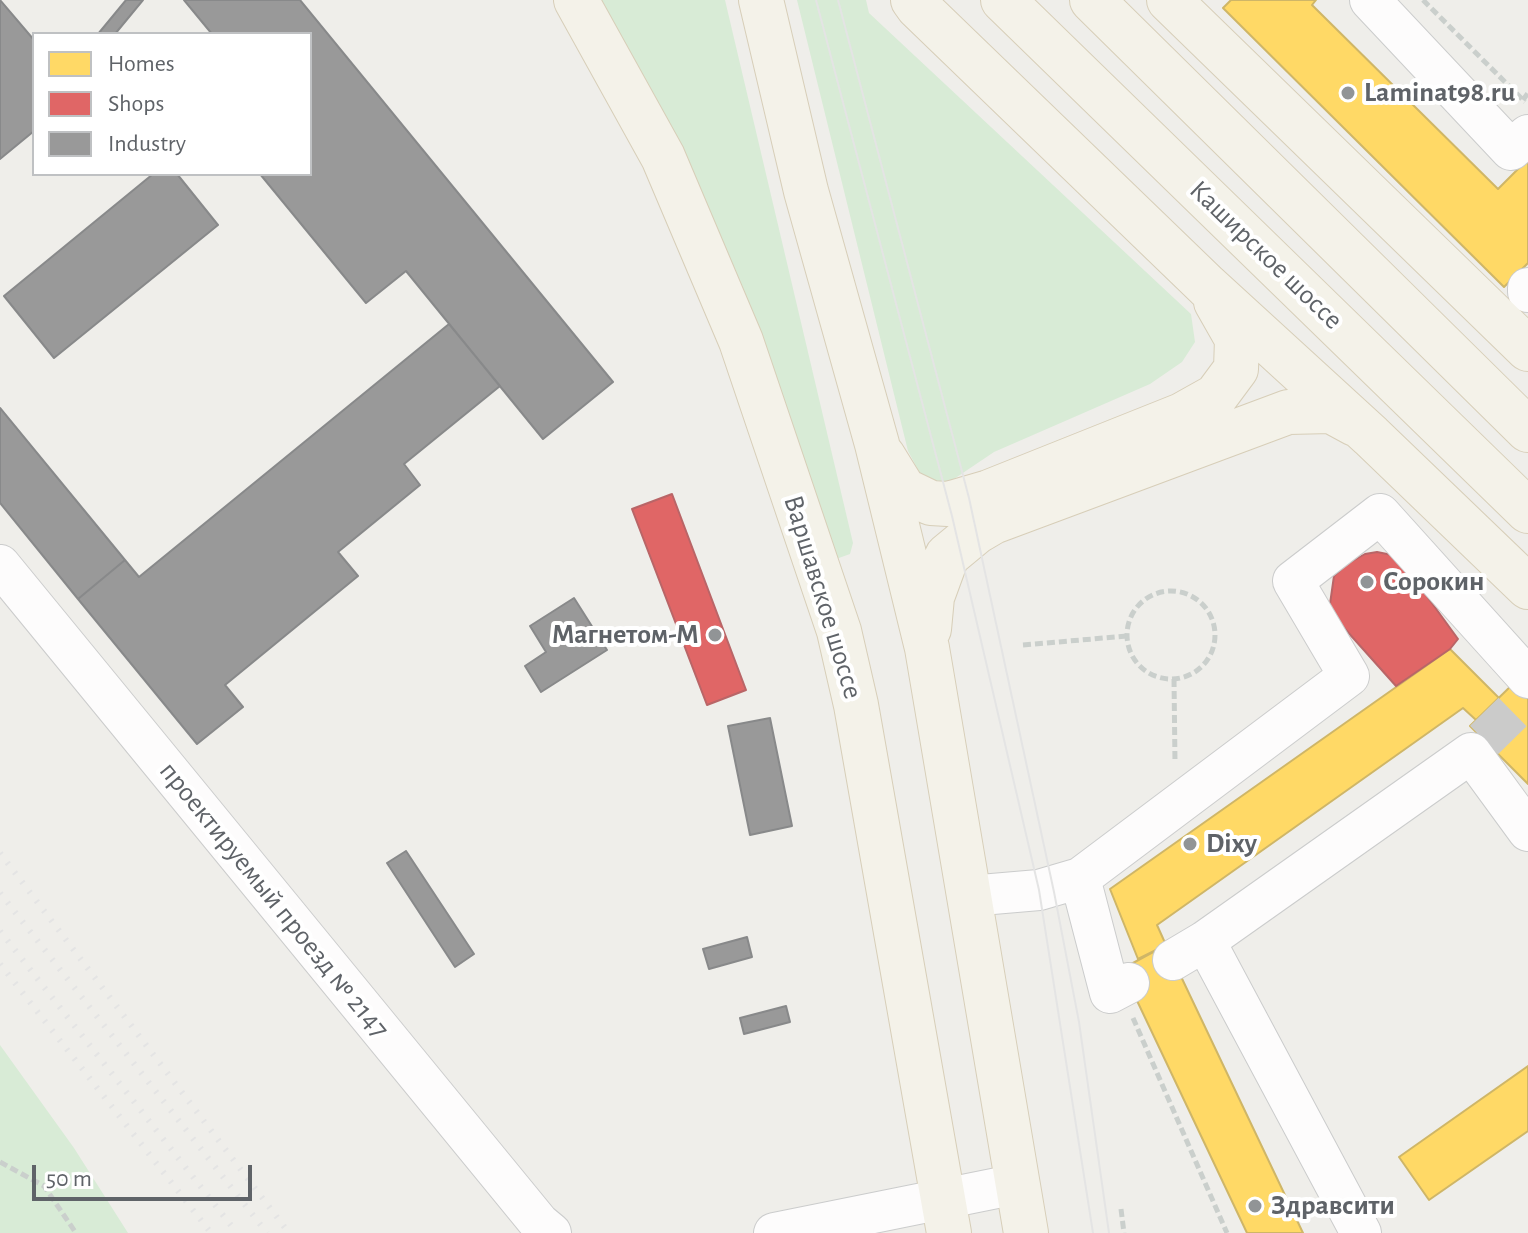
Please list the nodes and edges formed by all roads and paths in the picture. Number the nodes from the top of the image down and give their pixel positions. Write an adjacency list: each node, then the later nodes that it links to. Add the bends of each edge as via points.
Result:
1 (576, 0): 33 (main road, Варшавское шоссе, via 663,157 741,341 839,631)
2 (761, 0): 16 (main road, via 806,191)
3 (913, 0): 12 (main road)
4 (1003, 0): 17 (main road, Каширское шоссе)
5 (1092, 0): 14 (main road, Каширское шоссе)
6 (1370, 0): 11 (street, via 1511,150)
7 (1423, 0): 11 (path)
8 (1177, 3): 13 (main road)
9 (1528, 93): 11 (path)
10 (1528, 106): 11 (path)
11 (1525, 117)
12 (1207, 286): 15 (main road); 16 (main road, via 1237,339 1236,369 1216,396 1182,415 948,504 931,503 904,490)
13 (1528, 349)
14 (1528, 430)
15 (1371, 436): 19 (main road); 22 (main road, via 1331,411 1288,412 993,522 947,556 932,597)
16 (877, 444): 22 (main road)
17 (1528, 511)
18 (0, 565): 35 (street, проектируемый проезд № 2147)
19 (1528, 587)
20 (1127, 636): 21 (path); 24 (path, via 1136,662 1160,678); 24 (path, via 1136,609 1160,593 1174,591 1201,603 1214,628 1210,657 1188,676)
21 (1023, 645)
22 (927, 648): 28 (main road)
23 (1528, 678): 25 (street, via 1380,514 1293,581 1349,676)
24 (1174, 679): 25 (path)
25 (1176, 804): 27 (street)
26 (1528, 831): 40 (street, via 1478,746 1189,950)
27 (1080, 878): 28 (street, via 1039,890); 29 (street, via 1110,993)
28 (969, 896): 31 (main road)
29 (1124, 985): 39 (path)
30 (0, 1162): 34 (path, via 44,1186)
31 (1017, 1184): 33 (street); 37 (main road)
32 (1121, 1209): 38 (path)
33 (946, 1216): 36 (street)
34 (76, 1233)
35 (551, 1233)
36 (774, 1233)
37 (1026, 1233)
38 (1124, 1233)
39 (1227, 1233)
40 (1361, 1233)

